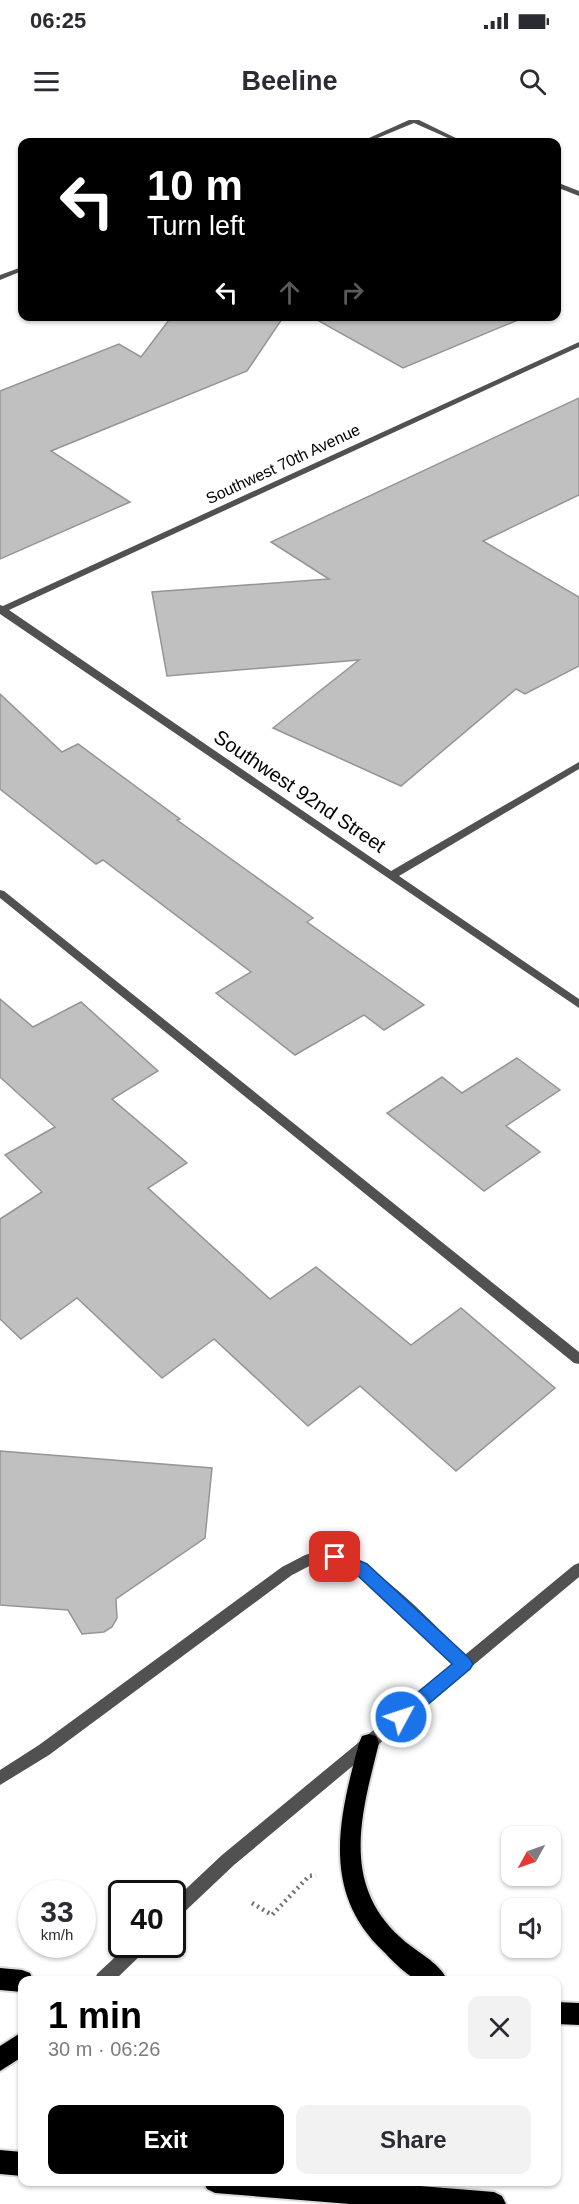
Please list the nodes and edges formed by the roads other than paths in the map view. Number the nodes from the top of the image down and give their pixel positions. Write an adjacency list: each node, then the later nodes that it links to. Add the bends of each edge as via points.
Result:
1 (415, 120): 2 (street); 3 (street)
2 (372, 138)
3 (453, 138)
4 (561, 186): 5 (street)
5 (579, 194)
6 (18, 271): 7 (street)
7 (0, 278)
8 (579, 344): 9 (street, Southwest 70th Avenue)
9 (1, 609): 11 (street, Southwest 92nd Street)
10 (579, 765): 11 (street)
11 (392, 875): 13 (street, Southwest 92nd Street)
12 (0, 892): 14 (street)
13 (579, 1004)
14 (579, 1359)
15 (579, 1569): 16 (street)
16 (464, 1664): 17 (street); 18 (street, via 361,1569 335,1557 312,1558 287,1571 44,1750)
17 (369, 1743): 19 (street); 22 (highway, via 351,1811 352,1885 378,1931)
18 (0, 1778)
19 (186, 1900)
20 (126, 1958): 21 (street)
21 (108, 1976)
22 (431, 1976)
23 (0, 1978): 24 (highway)
24 (18, 1980)
25 (561, 2013): 26 (highway)
26 (579, 2014)
27 (18, 2046): 28 (highway)
28 (0, 2060)
29 (0, 2162): 30 (highway)
30 (18, 2164)
31 (276, 2186): 32 (highway)
32 (494, 2204)

